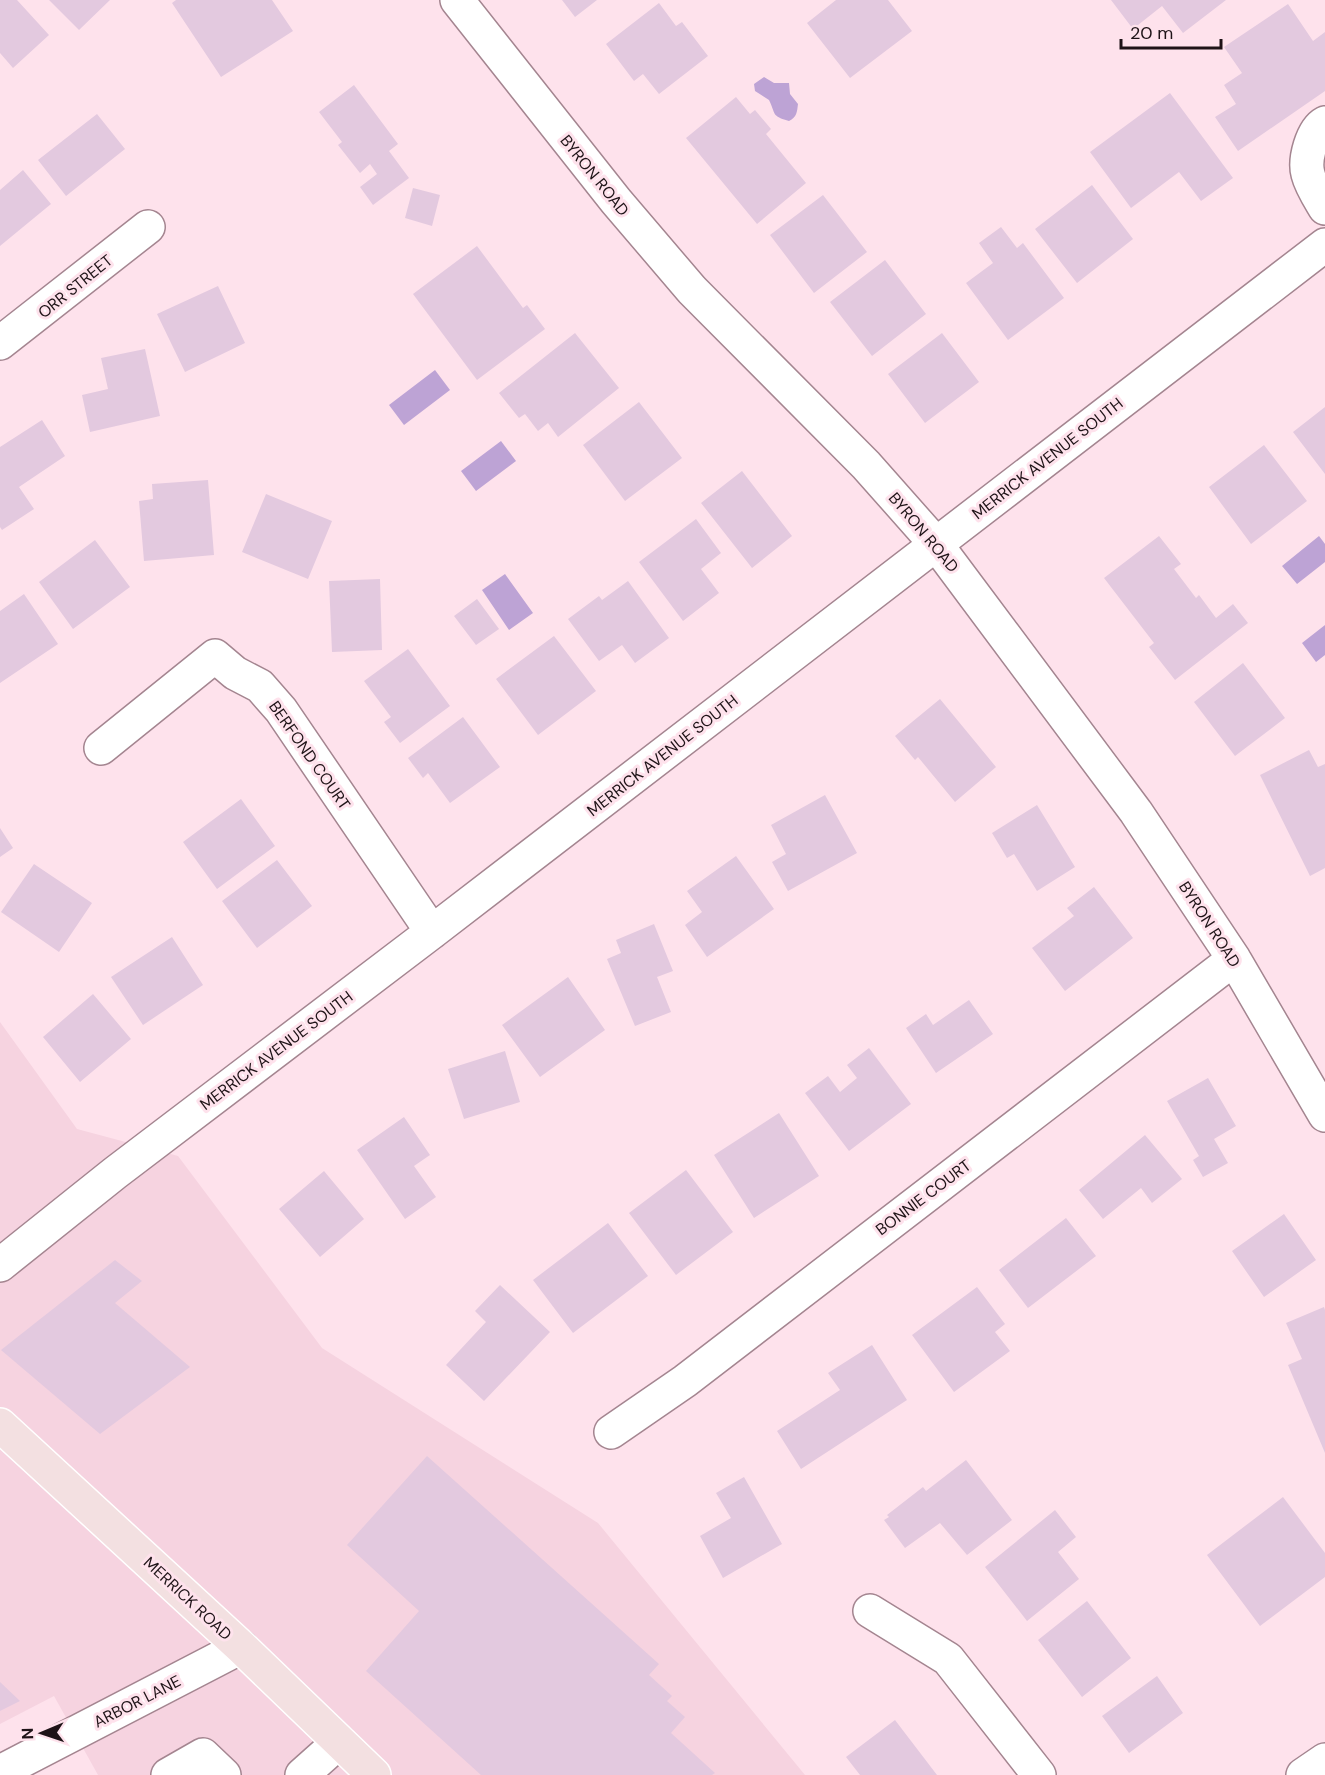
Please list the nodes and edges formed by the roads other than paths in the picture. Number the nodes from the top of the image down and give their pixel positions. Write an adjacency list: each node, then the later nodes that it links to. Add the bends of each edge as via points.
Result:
1 (457, 0): 7 (street, BYRON ROAD, via 616,201 692,290 866,465)
2 (1325, 123): 3 (street, via 1310,145 1307,172)
3 (1325, 208)
4 (148, 226): 6 (street, ORR STREET)
5 (1325, 245): 7 (street, MERRICK AVENUE SOUTH)
6 (0, 343)
7 (936, 544): 9 (street, MERRICK AVENUE SOUTH); 10 (street, BYRON ROAD, via 1136,812)
8 (101, 748): 9 (street, BERFOND COURT, via 215,657 260,686 281,710)
9 (432, 932): 12 (street, MERRICK AVENUE SOUTH)
10 (1234, 959): 11 (street, BYRON ROAD); 14 (street, BONNIE COURT, via 685,1381)
11 (1325, 1115)
12 (0, 1265)
13 (0, 1425): 16 (main road, MERRICK ROAD)
14 (610, 1432)
15 (870, 1611): 24 (street, via 948,1659)
16 (241, 1647): 17 (main road, MERRICK ROAD); 19 (street, ARBOR LANE)
17 (339, 1742): 22 (street); 23 (main road, MERRICK ROAD)
18 (1325, 1760): 25 (street)
19 (0, 1772)
20 (168, 1775): 21 (street, via 203,1755)
21 (224, 1775)
22 (302, 1775)
23 (374, 1775)
24 (1039, 1775)
25 (1304, 1775)

